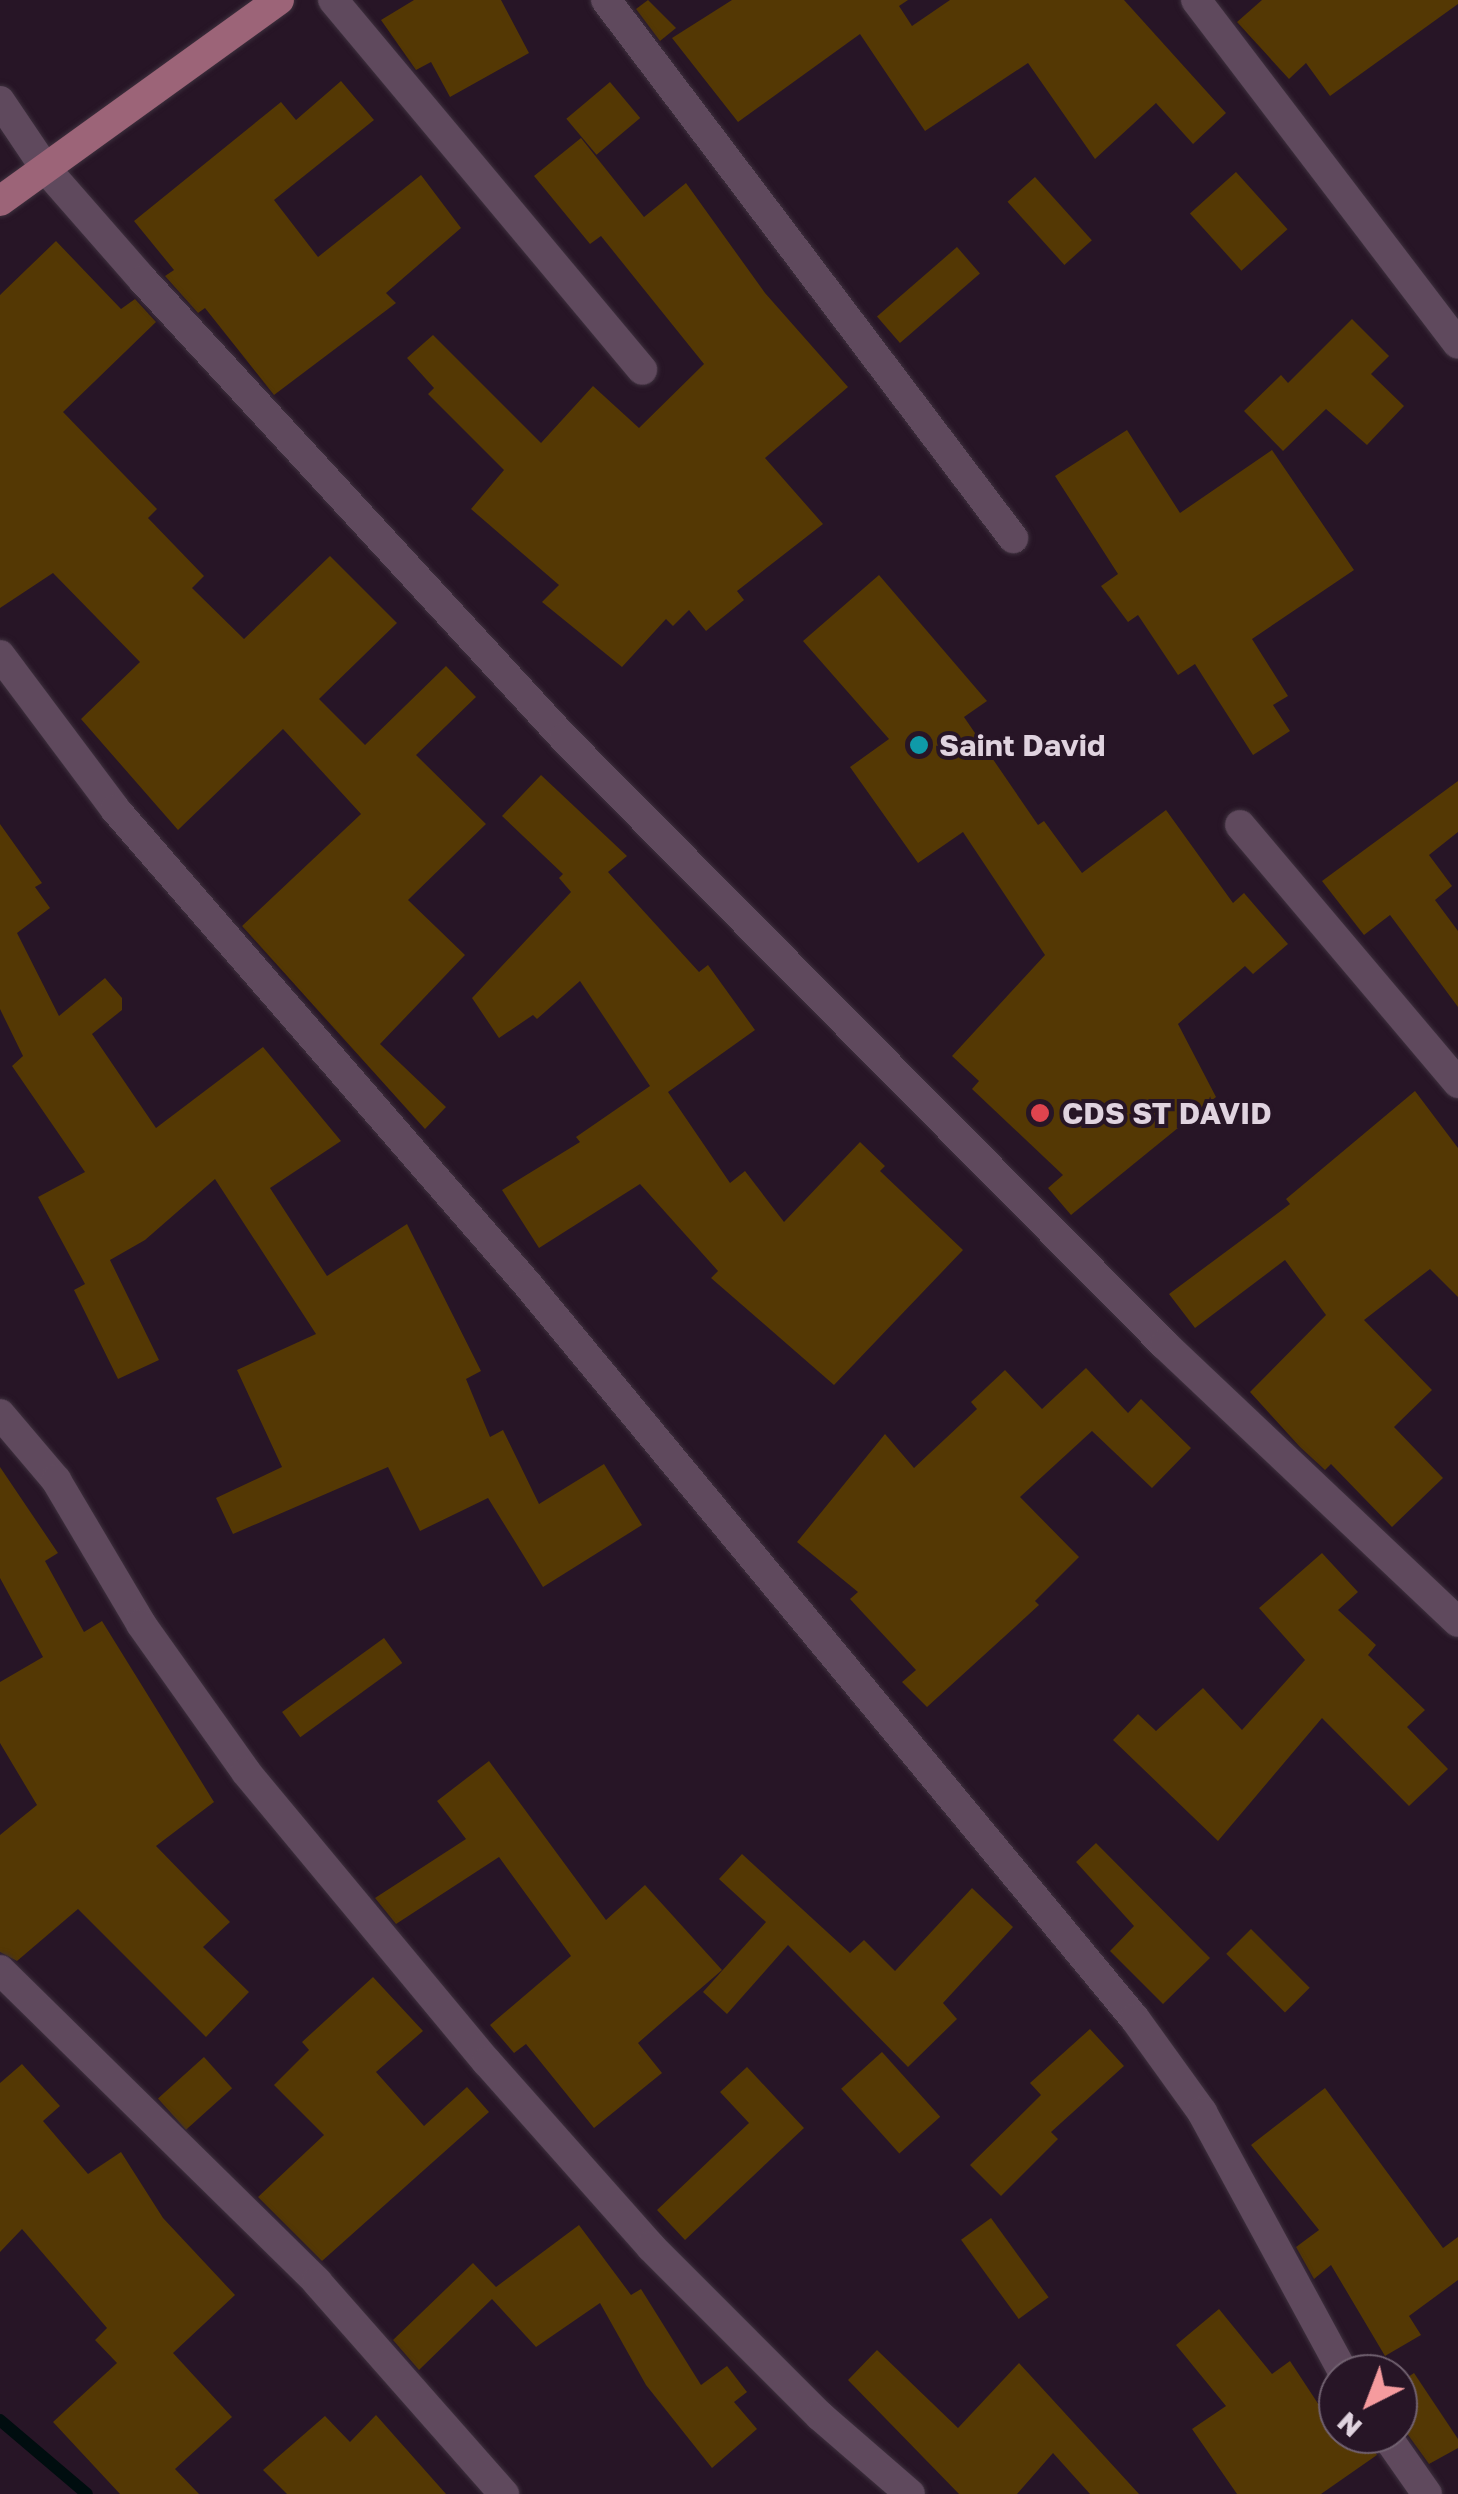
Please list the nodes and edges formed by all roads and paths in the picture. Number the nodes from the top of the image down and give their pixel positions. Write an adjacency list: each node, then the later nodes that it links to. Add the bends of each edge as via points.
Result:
1 (279, 0): 6 (main road)
2 (334, 0): 9 (street)
3 (606, 0): 10 (street)
4 (1196, 0): 8 (street)
5 (0, 101): 6 (street)
6 (45, 168): 7 (main road); 15 (street, via 342,502 564,738 1165,1345)
7 (0, 202)
8 (1458, 344)
9 (642, 370)
10 (1013, 538)
11 (0, 655): 17 (street, via 115,809 528,1285 1135,2019 1202,2112)
12 (1240, 826): 13 (street)
13 (1458, 1083)
14 (0, 1414): 20 (street, via 56,1480 141,1624 246,1772 463,2033 651,2247 820,2416)
15 (1458, 1622)
16 (0, 1970): 19 (street, via 317,2282)
17 (1333, 2354)
18 (1399, 2454): 21 (street)
19 (504, 2494)
20 (910, 2494)
21 (1427, 2494)

